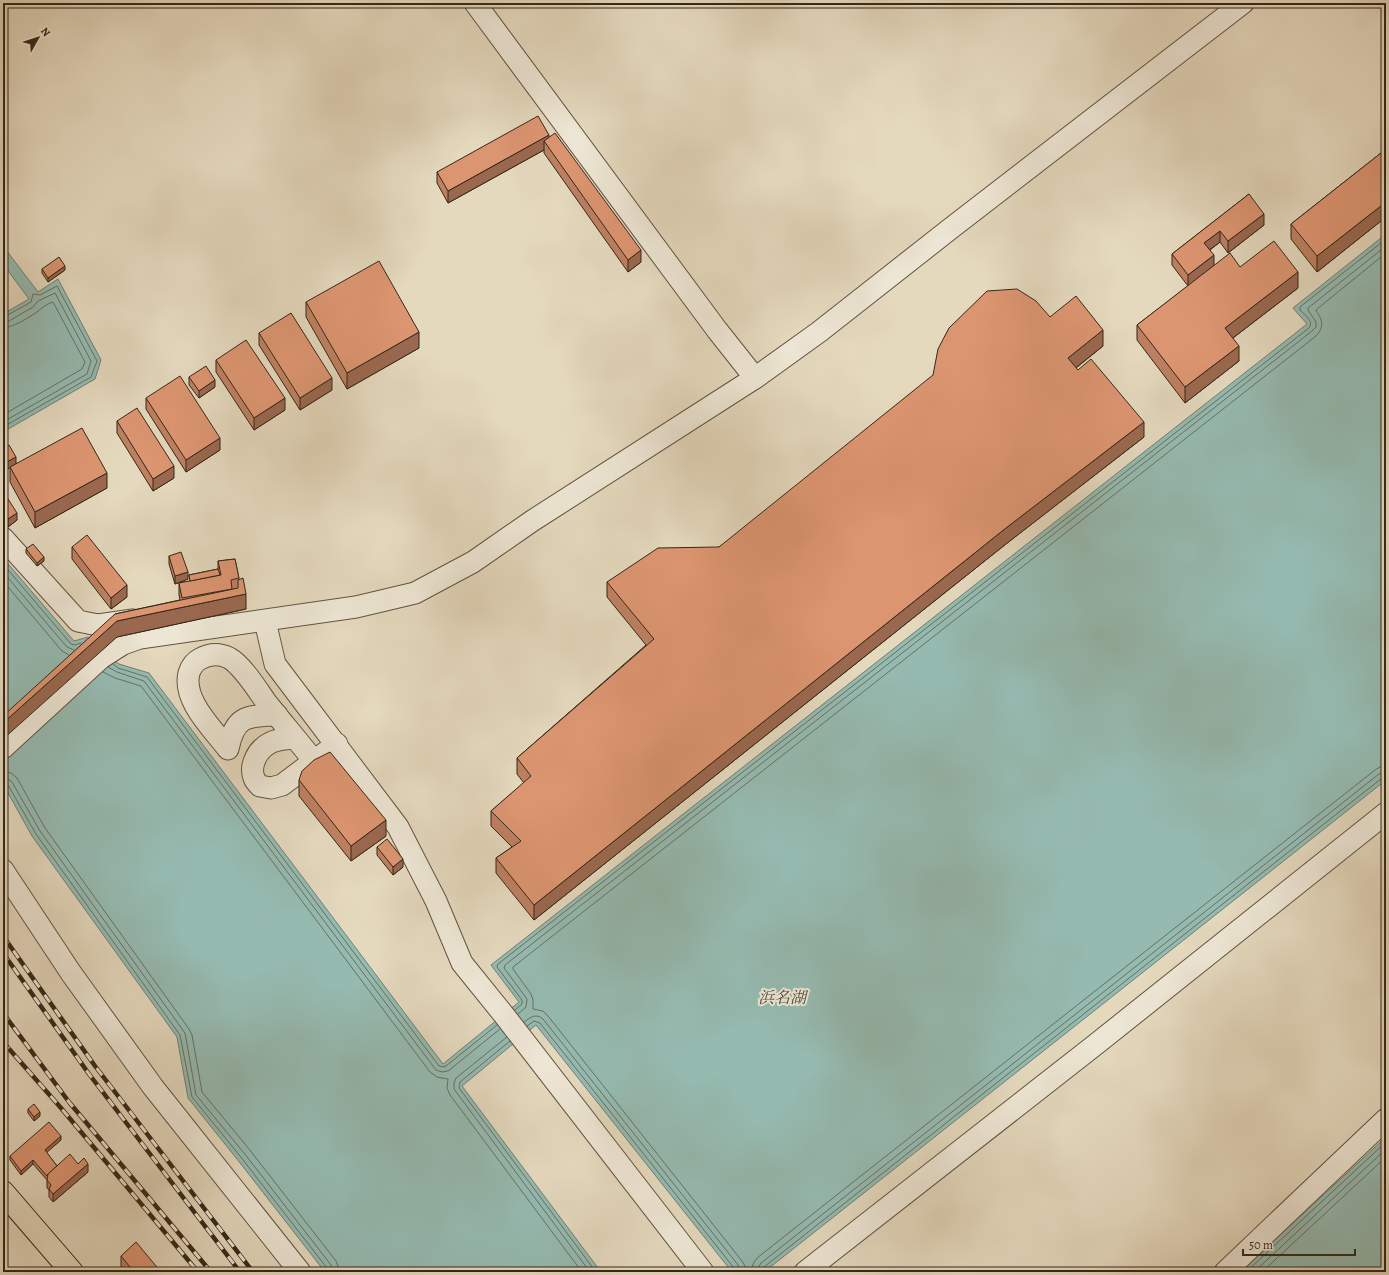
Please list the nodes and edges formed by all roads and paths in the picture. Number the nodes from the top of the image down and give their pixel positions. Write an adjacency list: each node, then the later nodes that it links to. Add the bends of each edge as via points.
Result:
1 (475, 3): 3 (street)
2 (1244, 3): 3 (street, via 819,332)
3 (755, 378): 6 (street, via 532,521 473,562 415,593 356,607)
4 (3, 538): 5 (street, via 78,621 98,625)
5 (148, 618)
6 (265, 621): 9 (street, via 275,664); 10 (street, via 140,638 123,644 101,658)
7 (277, 715): 8 (street); 11 (street, via 253,716 240,721 231,736); 11 (street, via 253,682 230,658 214,654 197,661 191,667 189,676 190,695 195,706)
8 (295, 738): 12 (street); 13 (street, via 269,743 258,752 254,761)
9 (337, 744): 12 (street); 20 (street, via 398,827 436,901 462,963)
10 (3, 748)
11 (228, 749): 13 (street)
12 (314, 761): 13 (street, via 282,785 271,788 260,786)
13 (254, 778)
14 (1386, 813): 21 (street)
15 (3, 870): 19 (street, via 71,973 153,1087)
16 (1386, 1119): 22 (street)
17 (3, 1192): 18 (highway)
18 (72, 1272)
19 (300, 1272)
20 (703, 1272)
21 (805, 1272)
22 (1225, 1272)

